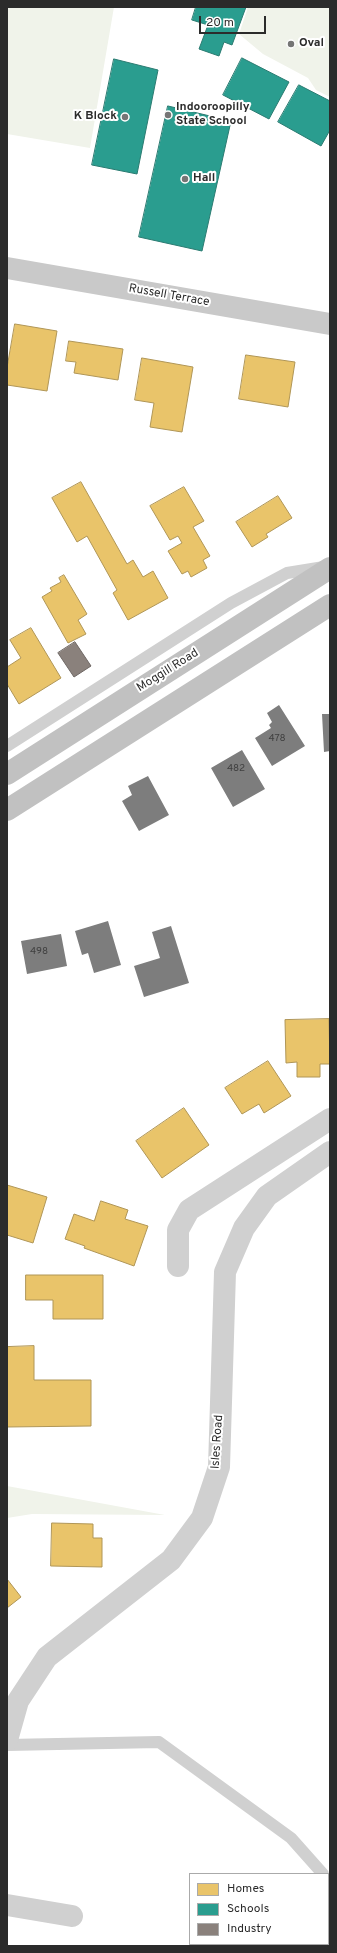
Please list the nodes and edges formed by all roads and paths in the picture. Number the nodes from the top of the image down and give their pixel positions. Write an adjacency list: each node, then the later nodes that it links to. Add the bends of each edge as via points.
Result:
1 (7, 268): 2 (main road, Russell Terrace)
2 (330, 324)
3 (330, 565): 6 (lane, Moggill Road, via 291,571 262,585)
4 (330, 568): 7 (highway, Moggill Road)
5 (330, 605): 8 (highway)
6 (7, 746)
7 (7, 774)
8 (7, 810)
9 (330, 1119): 11 (street, via 189,1210 178,1230)
10 (330, 1152): 12 (street, Isles Road, via 267,1196 244,1228 225,1272 219,1467 202,1518 172,1560 47,1658 18,1701)
11 (178, 1266)
12 (7, 1740)
13 (7, 1745): 14 (lane, via 160,1742 291,1838)
14 (322, 1873)
15 (7, 1905): 16 (street)
16 (72, 1916)

